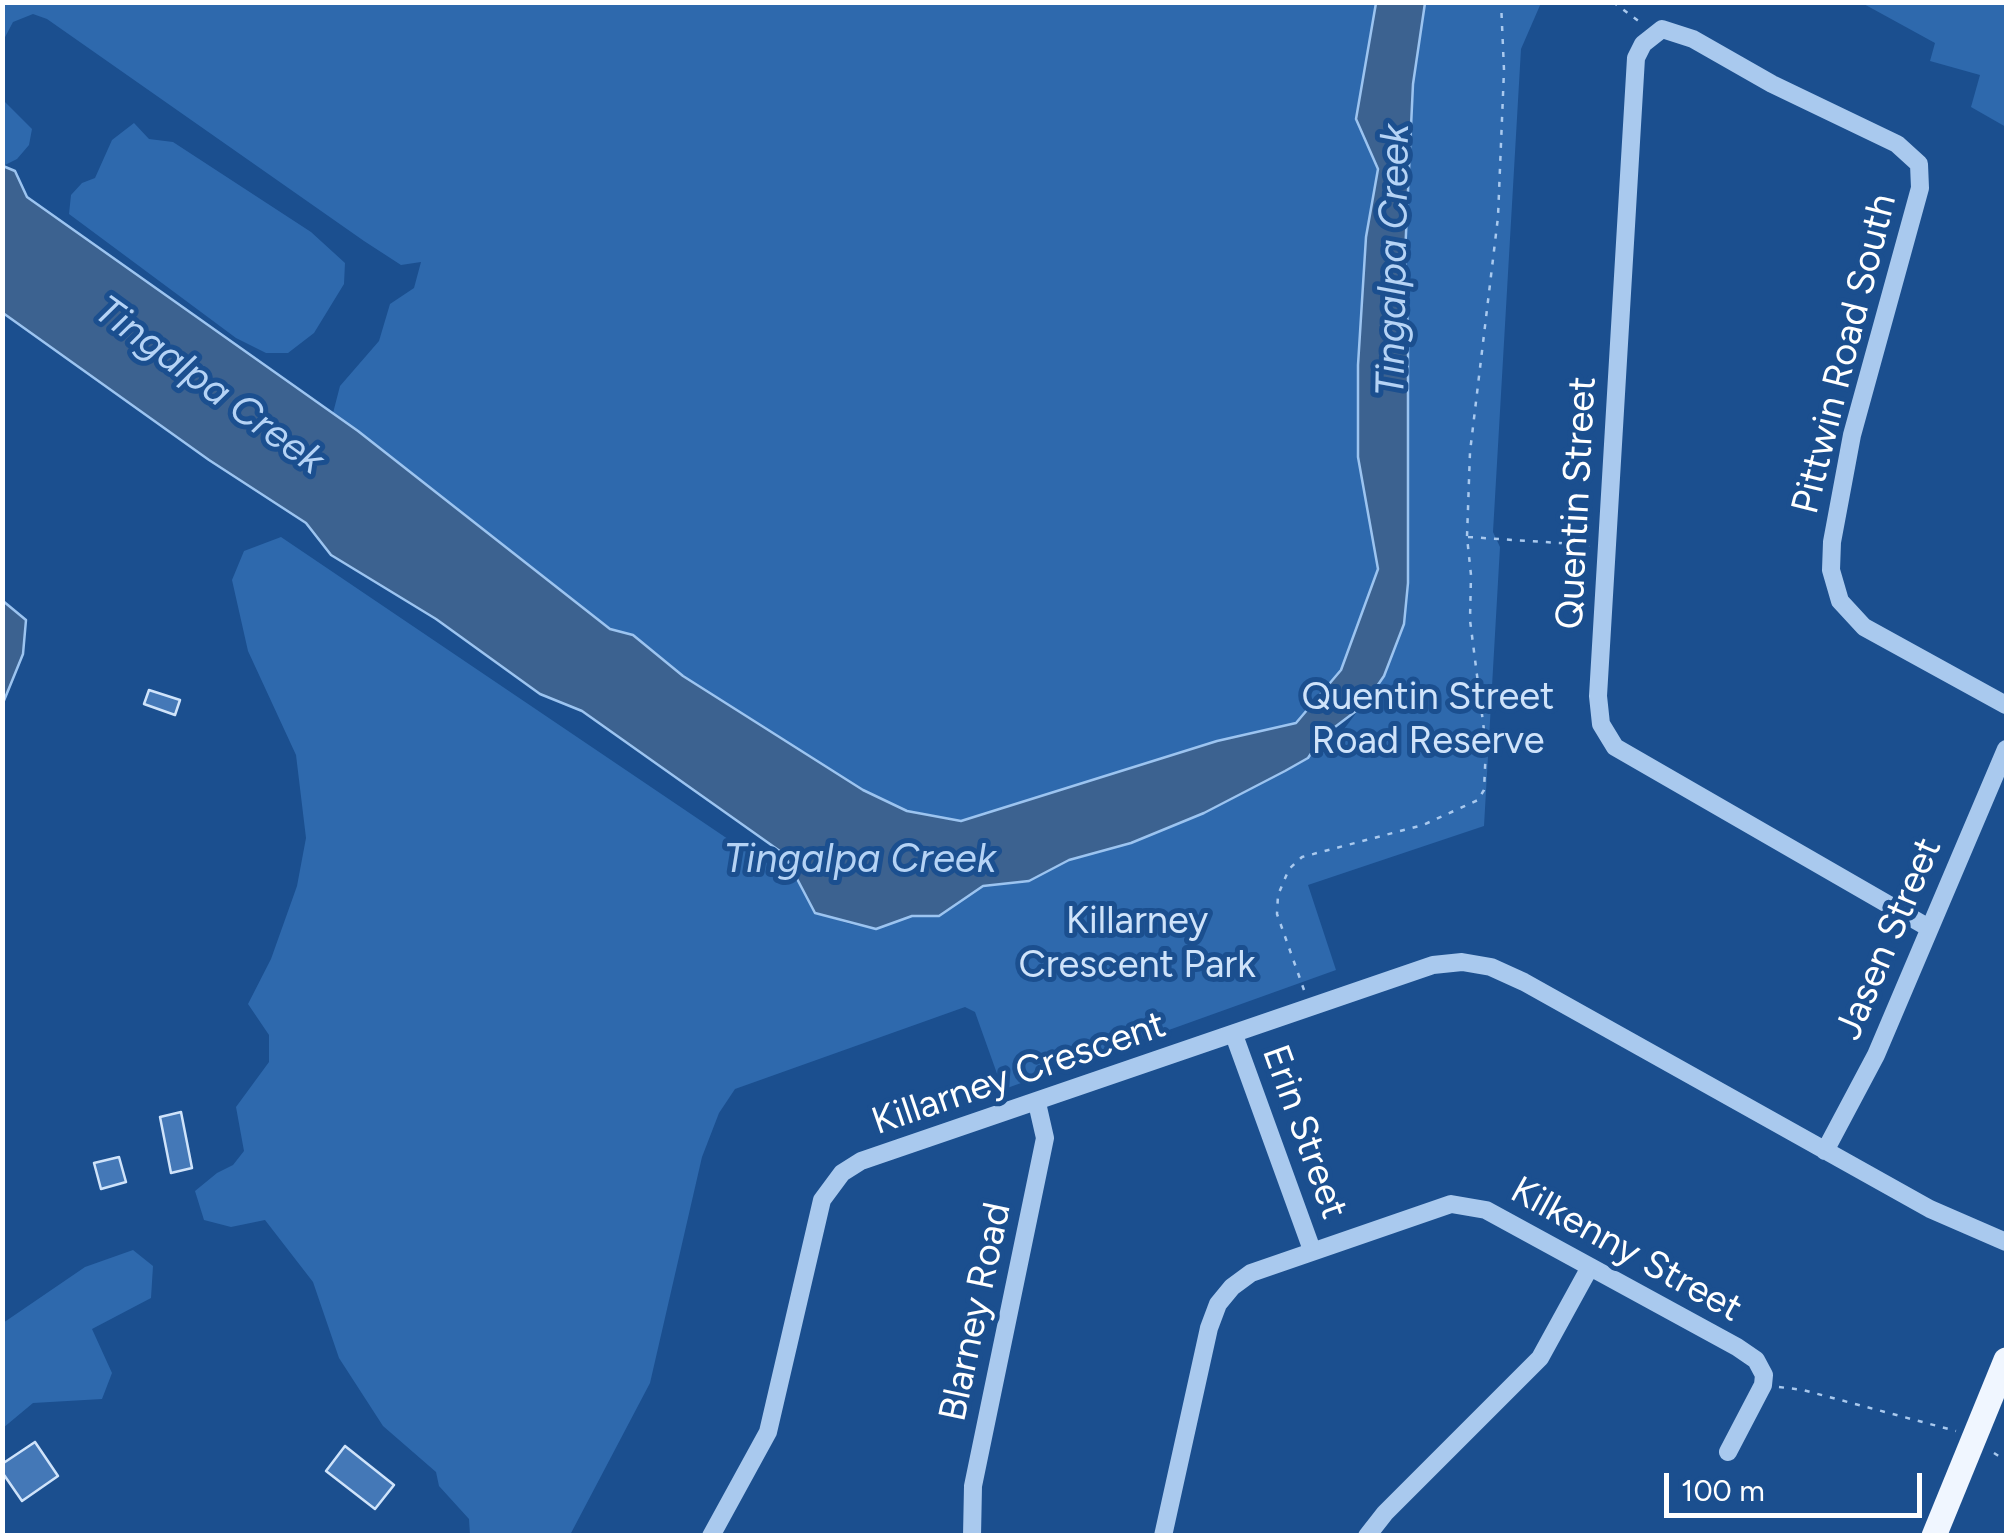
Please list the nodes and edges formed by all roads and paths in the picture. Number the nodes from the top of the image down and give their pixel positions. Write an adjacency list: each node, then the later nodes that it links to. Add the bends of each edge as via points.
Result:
1 (1501, 2): 4 (path, via 1498,217)
2 (1612, 2): 3 (path)
3 (1658, 31): 5 (street, Quentin Street, via 1636,58); 6 (street, Pittwin Road South, via 1693,39 1897,144 1920,164 1920,188 1852,435 1831,570 1840,600 1864,627)
4 (1466, 537): 5 (path); 9 (path, via 1486,746 1484,790 1478,800 1423,826 1302,857 1288,869 1278,914)
5 (1607, 546): 8 (street, Quentin Street, via 1598,696 1601,724 1615,747)
6 (2006, 704)
7 (2006, 748): 8 (street, Jasen Street)
8 (1929, 928): 12 (street, Jasen Street, via 1876,1055)
9 (1310, 1009): 10 (street, Killarney Crescent); 12 (street, Killarney Crescent, via 1433,965 1490,967)
10 (1234, 1035): 11 (street, Killarney Crescent); 14 (street, Erin Street)
11 (1036, 1103): 22 (street, Killarney Crescent, via 861,1161 830,1185 775,1412); 23 (street, Blarney Road, via 1045,1138 973,1486)
12 (1825, 1151): 13 (street, Killarney Crescent)
13 (2006, 1242)
14 (1312, 1250): 15 (street, Kilkenny Street, via 1433,1208 1470,1205); 24 (street, Kilkenny Street, via 1250,1273 1218,1304)
15 (1590, 1266): 17 (street, Kilkenny Street, via 1756,1360); 25 (street, via 1540,1358)
16 (2006, 1360): 26 (main road)
17 (1763, 1386): 18 (path, via 1803,1390); 19 (street)
18 (1957, 1431)
19 (1728, 1452)
20 (1992, 1452): 21 (path)
21 (2006, 1461)
22 (711, 1536)
23 (972, 1536)
24 (1163, 1536)
25 (1367, 1536)
26 (1934, 1536)

